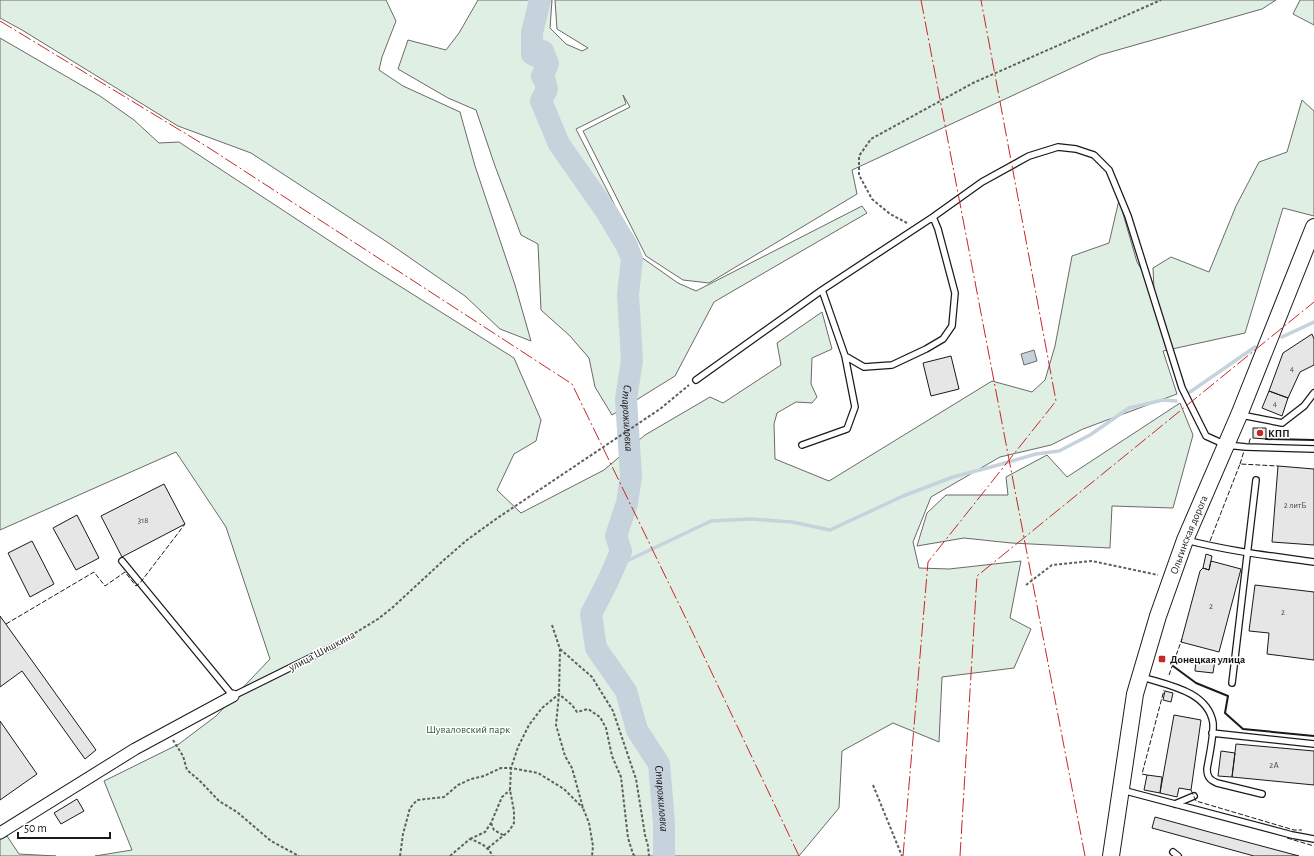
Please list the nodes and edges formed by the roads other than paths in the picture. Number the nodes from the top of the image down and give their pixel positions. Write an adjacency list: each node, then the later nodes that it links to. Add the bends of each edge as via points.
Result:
1 (933, 217): 3 (lane); 4 (lane, via 955,293 952,326 943,339 892,365 864,367); 9 (lane, via 982,182 1029,156 1058,147 1094,155 1109,170 1128,216 1182,388 1206,436)
2 (1314, 227): 7 (street, Ольгинская дорога)
3 (822, 290): 4 (lane); 5 (lane)
4 (845, 356): 8 (lane, via 855,407 847,429)
5 (696, 380)
6 (1314, 393): 7 (lane, via 1304,406 1282,423)
7 (1239, 414): 9 (street, Ольгинская дорога)
8 (802, 445)
9 (1226, 445): 10 (lane); 12 (street, Ольгинская дорога)
10 (1314, 449)
11 (1256, 480): 13 (lane)
12 (1185, 540): 13 (lane); 17 (street, Ольгинская дорога)
13 (1248, 553): 15 (lane); 18 (lane)
14 (122, 562): 19 (lane)
15 (1314, 562)
16 (336, 645): 19 (lane, улица Шишкина)
17 (1140, 676): 20 (lane, via 1194,696 1205,705 1211,716); 22 (street, Ольгинская дорога)
18 (1232, 683)
19 (233, 696): 26 (street, улица Шишкина, via 135,749)
20 (1212, 733): 21 (lane); 23 (lane, via 1208,778 1217,783)
21 (1314, 744)
22 (1120, 790): 25 (lane); 28 (street, Ольгинская дорога)
23 (1262, 794)
24 (1194, 796): 25 (lane)
25 (1175, 804): 27 (lane, via 1292,836)
26 (0, 833)
27 (1314, 839)
28 (1111, 856)

